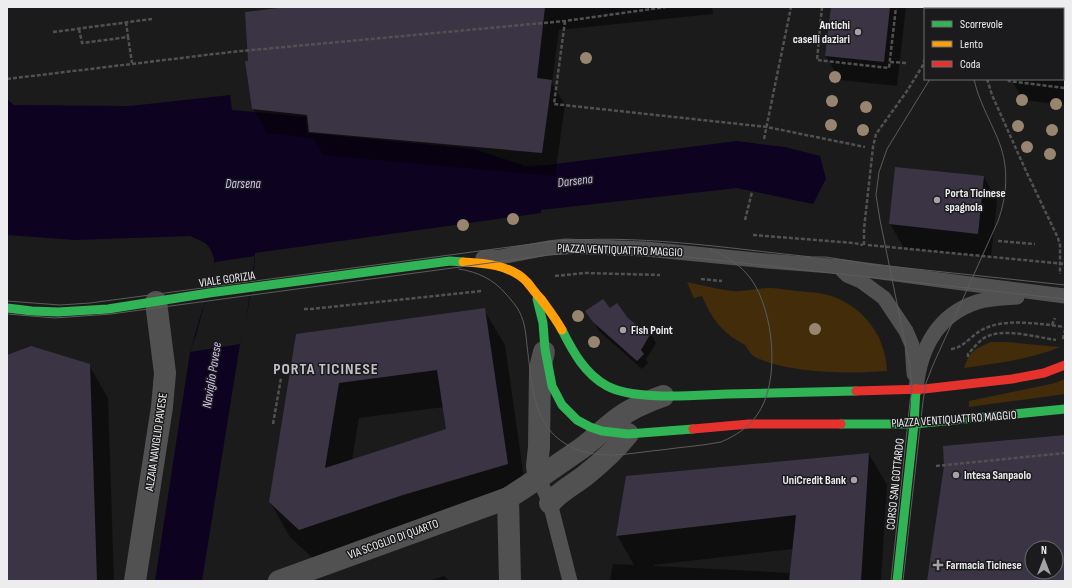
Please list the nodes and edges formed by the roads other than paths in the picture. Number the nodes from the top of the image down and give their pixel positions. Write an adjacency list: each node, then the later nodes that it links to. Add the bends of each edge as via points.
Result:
1 (450, 261): 2 (lane, PIAZZA VENTIQUATTRO MAGGIO, via 500,257 566,246 646,249); 3 (street, PIAZZA VENTIQUATTRO MAGGIO, via 484,263 509,270 526,281); 5 (street, VIALE GORIZIA)
2 (839, 267): 4 (lane, PIAZZA VENTIQUATTRO MAGGIO); 9 (lane, PIAZZA VENTIQUATTRO MAGGIO, via 847,275 862,281 884,298 898,318 912,345)
3 (536, 294): 7 (street, PIAZZA VENTIQUATTRO MAGGIO, via 543,323); 10 (street, PIAZZA VENTIQUATTRO MAGGIO, via 556,320 573,352 597,380 623,392)
4 (1062, 295): 9 (lane, PIAZZA VENTIQUATTRO MAGGIO, via 991,299 977,302 950,317 938,327 927,346 918,373)
5 (156, 302): 6 (street, VIALE GORIZIA, via 71,312); 18 (street, ALZAIA NAVIGLIO PAVESE, via 164,373 162,407)
6 (7, 308)
7 (545, 349): 13 (street, PIAZZA VENTIQUATTRO MAGGIO, via 552,386 562,406 577,420); 15 (street, PIAZZA VENTIQUATTRO MAGGIO, via 540,368 536,458)
8 (1065, 365): 9 (street, PIAZZA VENTIQUATTRO MAGGIO, via 1044,373 1012,379)
9 (916, 389): 10 (street, PIAZZA VENTIQUATTRO MAGGIO); 12 (street, CORSO SAN GOTTARDO)
10 (663, 396): 13 (street, PIAZZA VENTIQUATTRO MAGGIO, via 631,409)
11 (1065, 409): 12 (street, PIAZZA VENTIQUATTRO MAGGIO)
12 (914, 424): 14 (street, PIAZZA VENTIQUATTRO MAGGIO, via 749,424); 22 (street, CORSO SAN GOTTARDO)
13 (602, 431): 14 (street, PIAZZA VENTIQUATTRO MAGGIO); 15 (street, PIAZZA VENTIQUATTRO MAGGIO)
14 (628, 434): 17 (street, via 600,464 556,496)
15 (538, 480): 16 (street, PIAZZA VENTIQUATTRO MAGGIO); 17 (lane)
16 (508, 498): 19 (street, VIA SCOGLIO DI QUARTO); 20 (street)
17 (550, 504): 21 (lane)
18 (135, 581)
19 (279, 581)
20 (510, 581)
21 (570, 581)
22 (897, 581)

